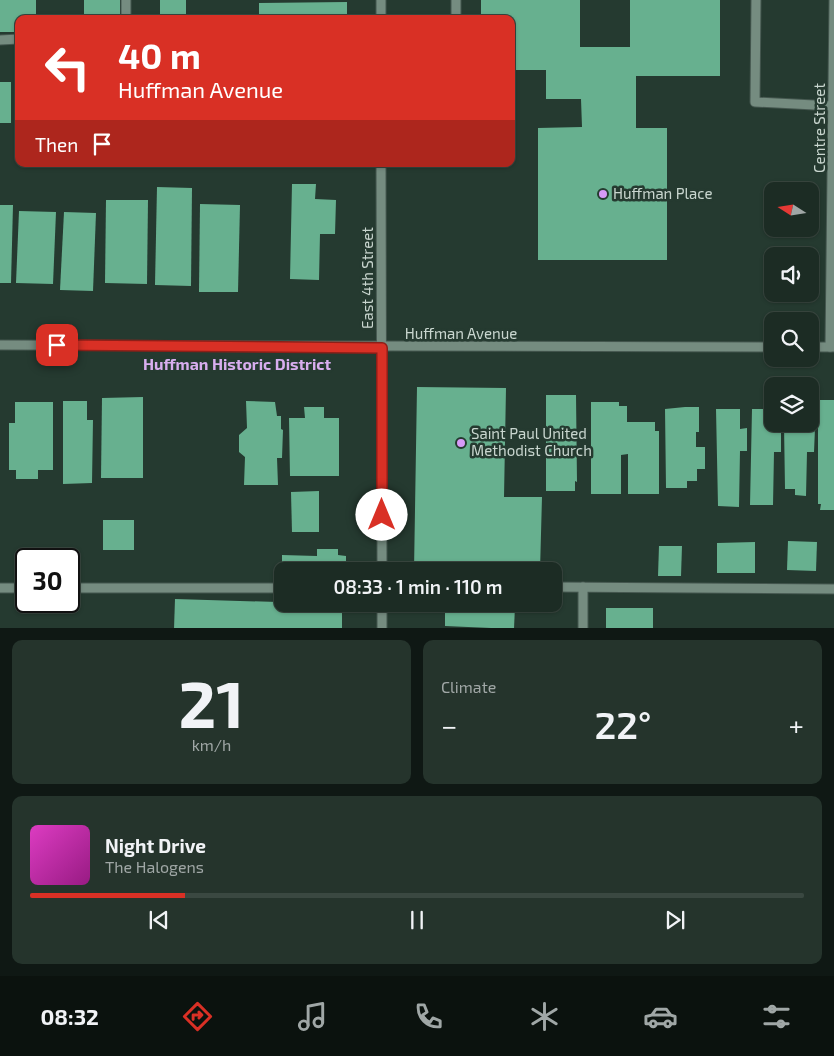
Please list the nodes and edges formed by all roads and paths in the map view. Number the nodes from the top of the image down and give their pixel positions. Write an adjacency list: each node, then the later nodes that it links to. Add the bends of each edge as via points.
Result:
1 (126, 0): 6 (street)
2 (381, 0): 7 (street)
3 (456, 0): 8 (street)
4 (756, 0): 11 (street, via 755,102)
5 (834, 0): 11 (street, Centre Street)
6 (126, 15)
7 (381, 15)
8 (456, 15)
9 (15, 39): 10 (street)
10 (0, 40)
11 (834, 106): 16 (street, Centre Street)
12 (381, 167): 17 (street, East 4th Street)
13 (0, 345): 17 (street, Huffman Avenue)
14 (764, 347): 17 (street, Huffman Avenue)
15 (819, 347): 16 (street)
16 (832, 347)
17 (382, 348): 18 (street, East 4th Street)
18 (382, 562)
19 (562, 587): 20 (street)
20 (582, 587): 25 (street); 28 (street)
21 (0, 588): 22 (street)
22 (15, 588)
23 (80, 588): 24 (street)
24 (274, 588)
25 (834, 590)
26 (382, 612): 27 (street)
27 (382, 628)
28 (583, 628)

